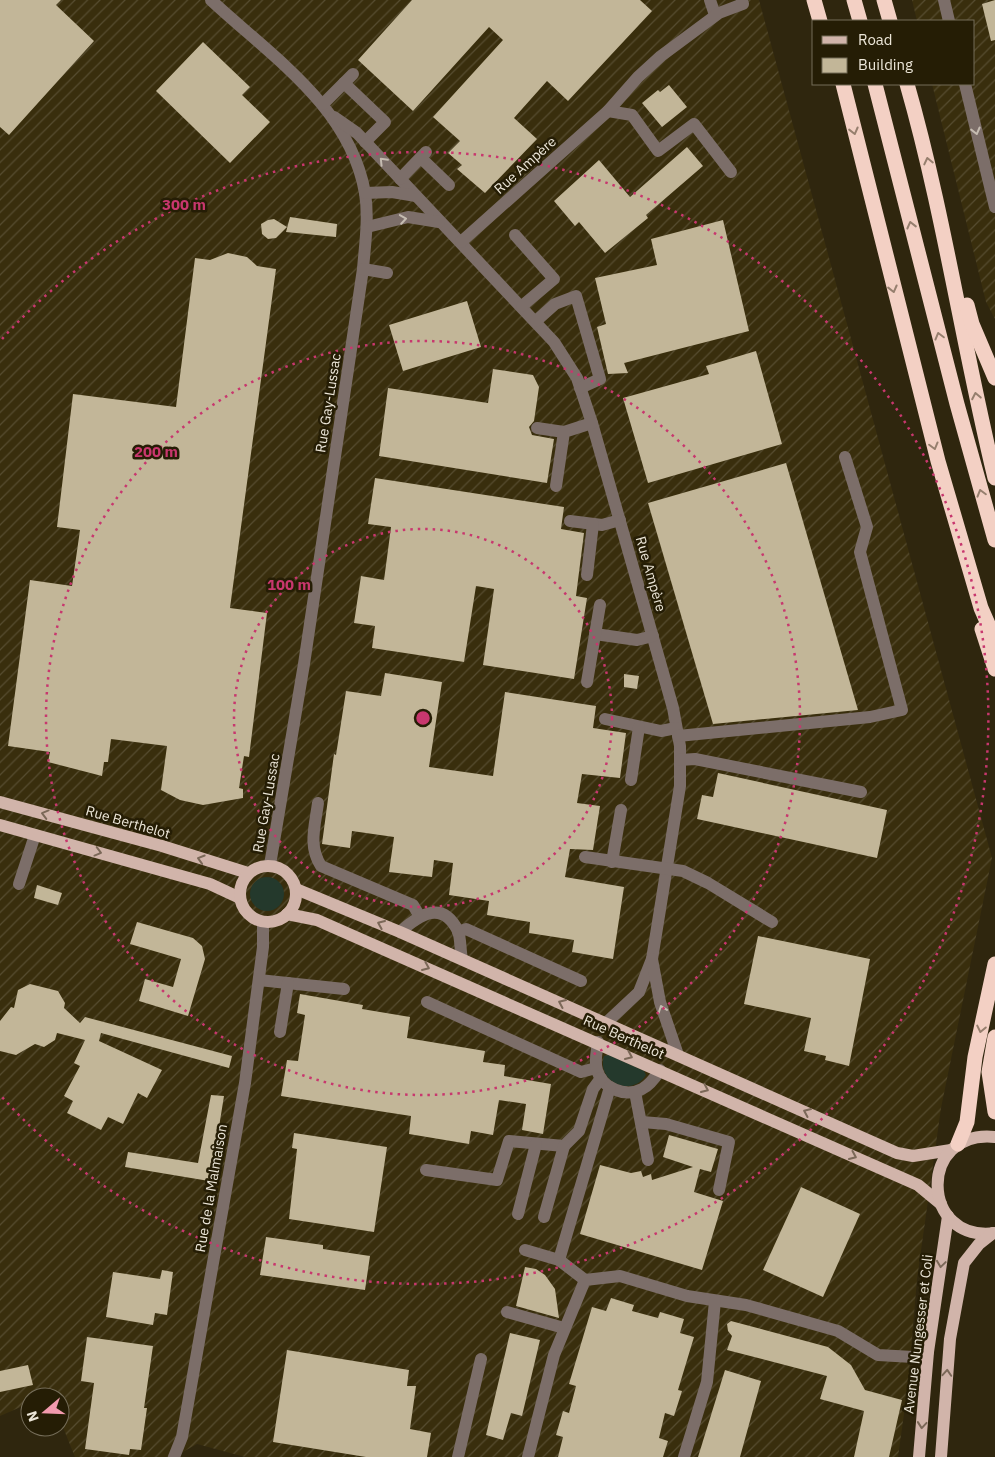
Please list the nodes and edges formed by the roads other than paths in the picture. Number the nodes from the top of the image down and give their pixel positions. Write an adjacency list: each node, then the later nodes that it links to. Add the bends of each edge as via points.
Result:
1 (212, 0): 19 (street, Rue Gay-Lussac)
2 (710, 0): 9 (street)
3 (742, 0): 9 (street, Rue Ampère, via 743,4)
4 (814, 0): 10 (highway)
5 (823, 0): 11 (highway)
6 (854, 0): 12 (highway)
7 (884, 0): 13 (highway)
8 (944, 0): 14 (street)
9 (715, 16): 20 (street, Rue Ampère, via 661,56)
10 (820, 20)
11 (828, 20)
12 (860, 20)
13 (890, 20)
14 (949, 20)
15 (843, 85): 52 (highway, one-way to 52, via 908,349)
16 (875, 85): 49 (highway, one-way to 16)
17 (907, 85): 30 (highway, one-way to 17)
18 (964, 85): 28 (street, one-way to 28)
19 (323, 104): 21 (street, Rue Gay-Lussac); 22 (street, via 349,78 385,122)
20 (608, 111): 23 (street, via 632,115 658,151 694,124); 33 (street, Rue Ampère)
21 (334, 117): 22 (street, Rue Ampère); 26 (street, Rue Gay-Lussac, via 356,159)
22 (365, 142): 24 (street, Rue Ampère, one-way to 22)
23 (731, 172)
24 (400, 179): 25 (street, via 423,155); 27 (street, Rue Ampère)
25 (449, 185)
26 (365, 194): 27 (street, via 392,192); 31 (street, Rue Gay-Lussac)
27 (416, 196): 29 (street, Rue Ampère)
28 (995, 207)
29 (439, 222): 31 (street, one-way to 29, via 408,217); 33 (street, Rue Ampère)
30 (942, 225): 38 (highway, via 972,324); 44 (highway, one-way to 30)
31 (367, 227): 34 (street, Rue Gay-Lussac)
32 (515, 235): 36 (street, via 554,279)
33 (461, 242): 36 (street, Rue Ampère)
34 (363, 269): 35 (street); 71 (street, Rue Gay-Lussac, via 304,664)
35 (387, 273)
36 (522, 306): 37 (street, Rue Ampère)
37 (536, 321): 39 (street, Rue Ampère, via 554,342); 39 (street, via 555,304 576,296 600,380)
38 (995, 378)
39 (580, 388): 40 (street, Rue Ampère)
40 (592, 423): 42 (street); 46 (street, Rue Ampère)
41 (537, 428): 42 (street)
42 (564, 432): 45 (street)
43 (846, 457): 60 (street, via 867,528 860,552 902,710 870,717)
44 (995, 478)
45 (556, 486)
46 (620, 520): 48 (street); 54 (street, Rue Ampère)
47 (570, 521): 48 (street)
48 (593, 524): 50 (street)
49 (995, 540)
50 (587, 575)
51 (600, 605): 53 (street)
52 (981, 608): 55 (highway); 56 (highway, via 982,631)
53 (595, 634): 54 (street, via 637,640); 57 (street)
54 (653, 636): 60 (street, Rue Ampère)
55 (995, 640)
56 (995, 669)
57 (587, 682)
58 (605, 719): 59 (street)
59 (639, 727): 60 (street); 62 (street)
60 (677, 732): 61 (street, Rue Ampère)
61 (680, 760): 63 (street, via 695,759); 72 (street, Rue Ampère, via 680,786)
62 (631, 780)
63 (861, 792)
64 (0, 802): 73 (main road, Rue Berthelot, one-way to 64)
65 (318, 804): 78 (street, via 312,844 321,866 413,906)
66 (620, 810): 70 (street)
67 (0, 825): 68 (main road)
68 (34, 835): 74 (street); 76 (main road, one-way to 76, via 210,884)
69 (585, 857): 70 (street)
70 (612, 862): 72 (street)
71 (270, 865): 73 (main road, via 256,867); 75 (main road, via 290,875)
72 (667, 868): 80 (street, via 683,871 708,883); 84 (street, Rue Ampère)
73 (248, 873): 76 (main road, via 241,883)
74 (19, 884)
75 (296, 889): 77 (main road, via 295,903); 81 (main road, Rue Berthelot, one-way to 75)
76 (240, 898): 79 (main road, via 246,912)
77 (287, 914): 79 (main road, via 274,922); 94 (main road, Rue Berthelot, one-way to 94, via 317,920)
78 (420, 915): 81 (street); 82 (street, via 434,912 448,917)
79 (263, 922): 86 (street, Rue de la Malmaison)
80 (772, 922)
81 (400, 932): 83 (main road, Rue Berthelot)
82 (458, 932): 83 (street); 87 (street, via 466,929)
83 (462, 959): 91 (main road, Rue Berthelot, one-way to 83)
84 (652, 959): 91 (street, Rue Ampère, via 639,992); 95 (street, Rue Ampère, one-way to 84, via 660,1002)
85 (995, 964): 105 (highway, one-way to 105, via 975,1057 967,1122)
86 (259, 980): 88 (street); 122 (street, Rue de la Malmaison, via 244,1092 182,1437)
87 (581, 981)
88 (288, 983): 89 (street); 92 (street)
89 (344, 988)
90 (427, 1002): 97 (street, via 581,1072)
91 (606, 1023): 95 (main road, Rue Berthelot)
92 (280, 1032)
93 (995, 1036): 100 (highway, via 989,1072)
94 (598, 1042): 96 (main road, Rue Berthelot, one-way to 96); 97 (street)
95 (678, 1055): 105 (main road, Rue Berthelot, one-way to 95, via 913,1156 897,1153)
96 (660, 1070): 99 (street, via 653,1081); 109 (main road, Rue Berthelot, one-way to 109, via 918,1185)
97 (598, 1073): 98 (street); 104 (street, via 579,1131)
98 (610, 1087): 99 (street); 115 (street)
99 (635, 1092): 101 (street)
100 (995, 1112)
101 (642, 1122): 106 (street); 108 (street, via 666,1124 729,1142)
102 (995, 1137): 105 (main road, Rue Berthelot, via 972,1138)
103 (536, 1144): 104 (street); 107 (street, via 509,1141 497,1180); 110 (street)
104 (564, 1146): 112 (street)
105 (955, 1147): 109 (main road, via 942,1162 938,1175 937,1190)
106 (648, 1160)
107 (426, 1170)
108 (719, 1190)
109 (941, 1204): 111 (main road)
110 (518, 1214)
111 (948, 1216): 113 (main road, via 965,1229 979,1234); 120 (main road, Avenue Nungesser et Coli, one-way to 120)
112 (544, 1217)
113 (994, 1233): 127 (main road, one-way to 113, via 950,1339 964,1263 979,1244)
114 (525, 1250): 115 (street)
115 (559, 1260): 116 (street)
116 (584, 1280): 117 (street, via 620,1276); 119 (street)
117 (716, 1301): 120 (street, via 746,1305 838,1331 878,1355 914,1357); 125 (street, via 707,1382)
118 (507, 1312): 119 (street)
119 (564, 1328): 124 (street)
120 (928, 1352): 126 (main road, Avenue Nungesser et Coli, one-way to 126)
121 (481, 1359): 123 (street)
122 (174, 1457)
123 (458, 1457)
124 (528, 1457)
125 (684, 1457)
126 (919, 1457)
127 (941, 1457)

